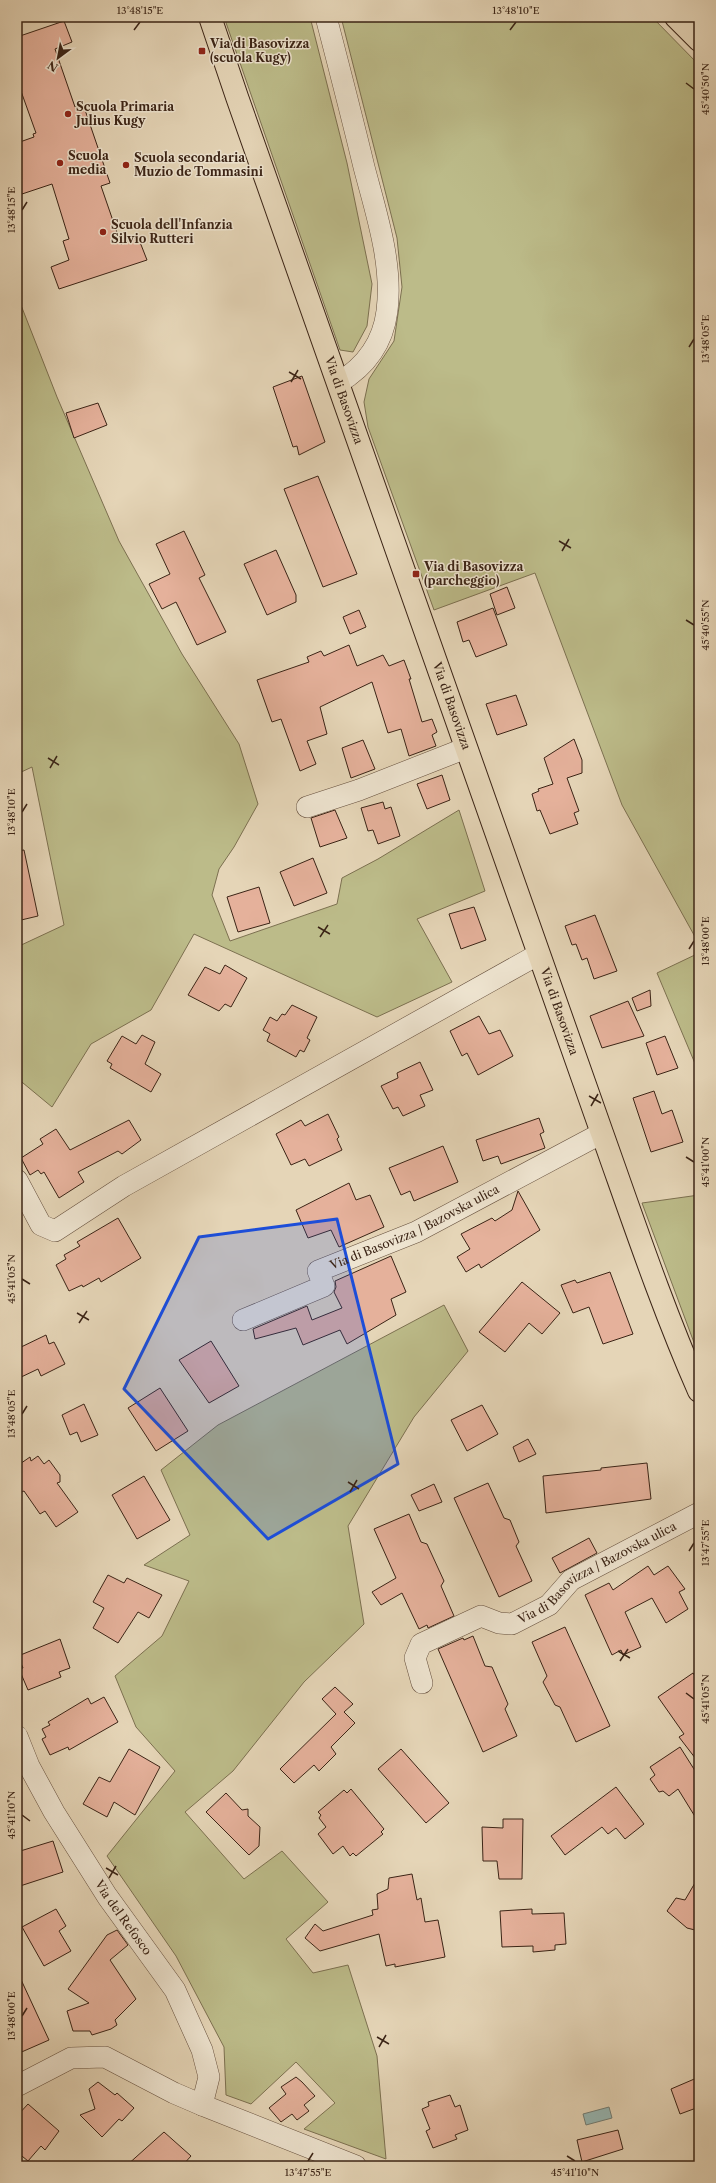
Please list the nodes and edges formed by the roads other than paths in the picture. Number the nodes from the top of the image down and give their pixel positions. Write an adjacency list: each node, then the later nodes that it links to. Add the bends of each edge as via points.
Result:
1 (210, 17): 5 (main road, Via di Basovizza)
2 (326, 17): 5 (street, via 375,208 388,285 387,311 382,333 374,350 364,364)
3 (676, 17): 4 (main road)
4 (699, 40)
5 (338, 383): 6 (main road, Via di Basovizza)
6 (466, 748): 7 (street, via 359,790); 8 (main road, Via di Basovizza)
7 (307, 807)
8 (539, 954): 9 (main road, Via di Basovizza); 10 (street, via 124,1186 55,1231 41,1225)
9 (602, 1133): 11 (street, Via di Basovizza / Bazovska ulica, via 416,1232 318,1271 324,1286); 12 (main road, Via di Basovizza, via 681,1350)
10 (17, 1180)
11 (243, 1320)
12 (699, 1391)
13 (699, 1513): 14 (street, Via di Basovizza / Bazovska ulica, via 571,1580 549,1605 512,1624 499,1623 481,1616 421,1644 415,1658)
14 (422, 1683)
15 (17, 1736): 17 (street, Via del Refosco, via 29,1766 54,1812 107,1896 175,1990 202,2050 209,2077)
16 (17, 2086): 17 (street, via 71,2058 105,2057)
17 (202, 2105): 18 (street)
18 (356, 2166)

